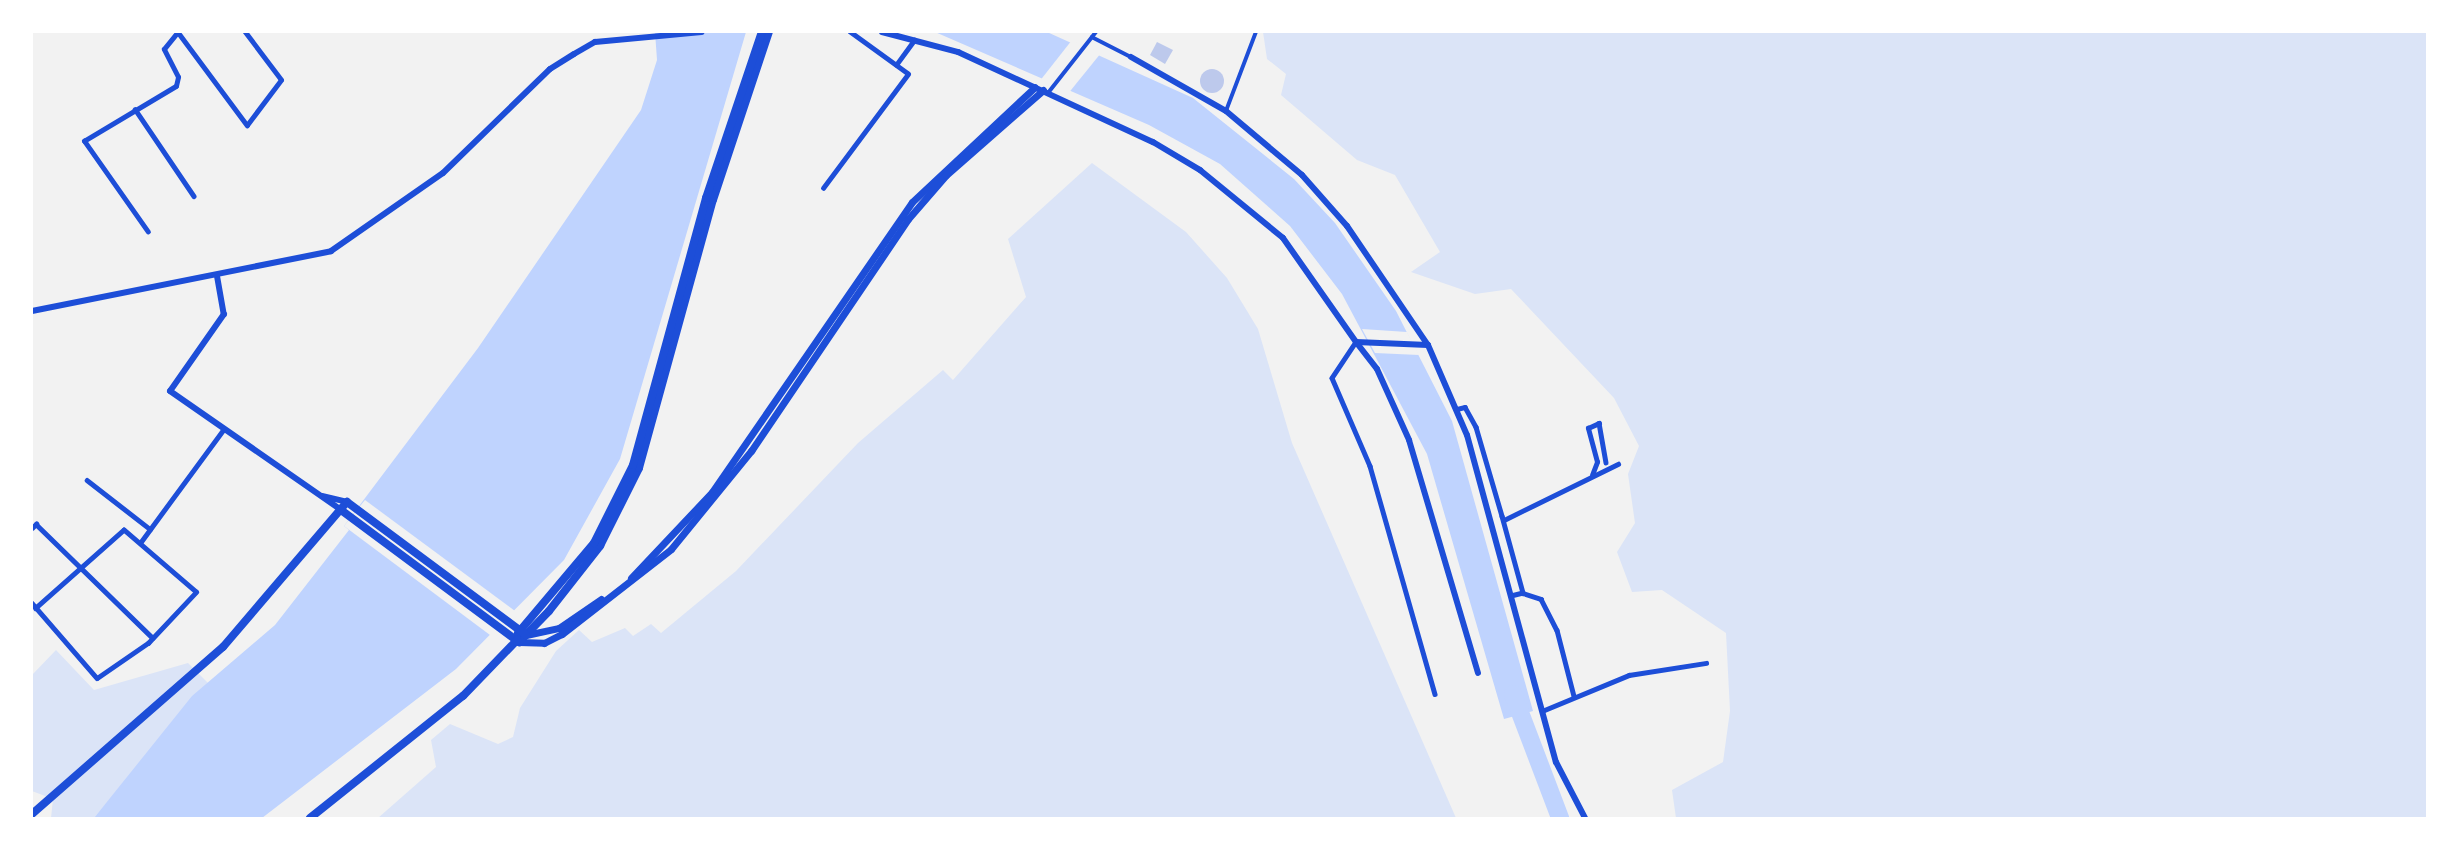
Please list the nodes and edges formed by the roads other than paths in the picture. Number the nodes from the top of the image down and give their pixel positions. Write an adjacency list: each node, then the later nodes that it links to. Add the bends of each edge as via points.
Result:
1 (178, 32): 2 (street, via 247,125 281,80); 16 (street, via 164,49 178,77 176,86)
2 (245, 32)
3 (702, 32): 10 (street)
4 (762, 32): 43 (main road, via 706,198 633,466 594,543)
5 (769, 32): 43 (main road, via 713,200 639,468 600,546)
6 (850, 32): 14 (street)
7 (882, 32): 12 (street)
8 (1096, 32): 11 (street)
9 (1256, 32): 17 (street)
10 (631, 35): 21 (street, via 595,42 550,69 449,168 347,243)
11 (1092, 37): 13 (street); 15 (street)
12 (915, 38): 14 (street); 15 (street)
13 (1131, 57): 17 (street)
14 (896, 65): 18 (street, via 908,74)
15 (1043, 90): 23 (street, via 1153,142 1243,202 1283,238); 43 (main road, via 946,175 908,219 751,451 671,549 562,634 544,643)
16 (135, 109): 19 (street); 20 (street, via 84,141)
17 (1226, 111): 24 (street, via 1324,199)
18 (823, 188)
19 (194, 196)
20 (148, 232)
21 (217, 276): 22 (street); 26 (street, via 224,314 170,391)
22 (32, 311)
23 (1356, 342): 24 (street); 46 (street, via 1377,369 1409,440); 47 (street, via 1332,378 1370,466)
24 (1428, 345): 25 (street)
25 (1457, 409): 34 (street, via 1465,407 1476,427); 40 (street)
26 (223, 430): 31 (street); 36 (street)
27 (1606, 462): 29 (street, via 1599,423 1588,428 1597,462)
28 (1618, 464): 29 (street)
29 (1591, 476): 34 (street)
30 (87, 480): 36 (street)
31 (322, 496): 32 (street); 33 (street)
32 (347, 502): 33 (main road); 42 (main road)
33 (341, 510): 42 (main road); 50 (main road, via 207,661)
34 (1504, 520): 39 (street)
35 (32, 528): 38 (street, via 36,524)
36 (150, 529): 37 (street)
37 (140, 543): 38 (street, via 124,530); 44 (street, via 196,592)
38 (82, 567): 41 (street); 44 (street)
39 (1523, 593): 40 (street); 48 (street, via 1541,599 1557,630)
40 (1511, 596): 49 (street)
41 (34, 605): 44 (street, via 97,678)
42 (504, 624): 43 (main road)
43 (519, 637): 51 (main road, via 463,696)
44 (153, 638)
45 (1706, 663): 48 (street, via 1629,676)
46 (1479, 673)
47 (1435, 694)
48 (1574, 696): 49 (street)
49 (1542, 710): 52 (street, via 1563,781)
50 (32, 814)
51 (310, 818)
52 (1586, 818)

